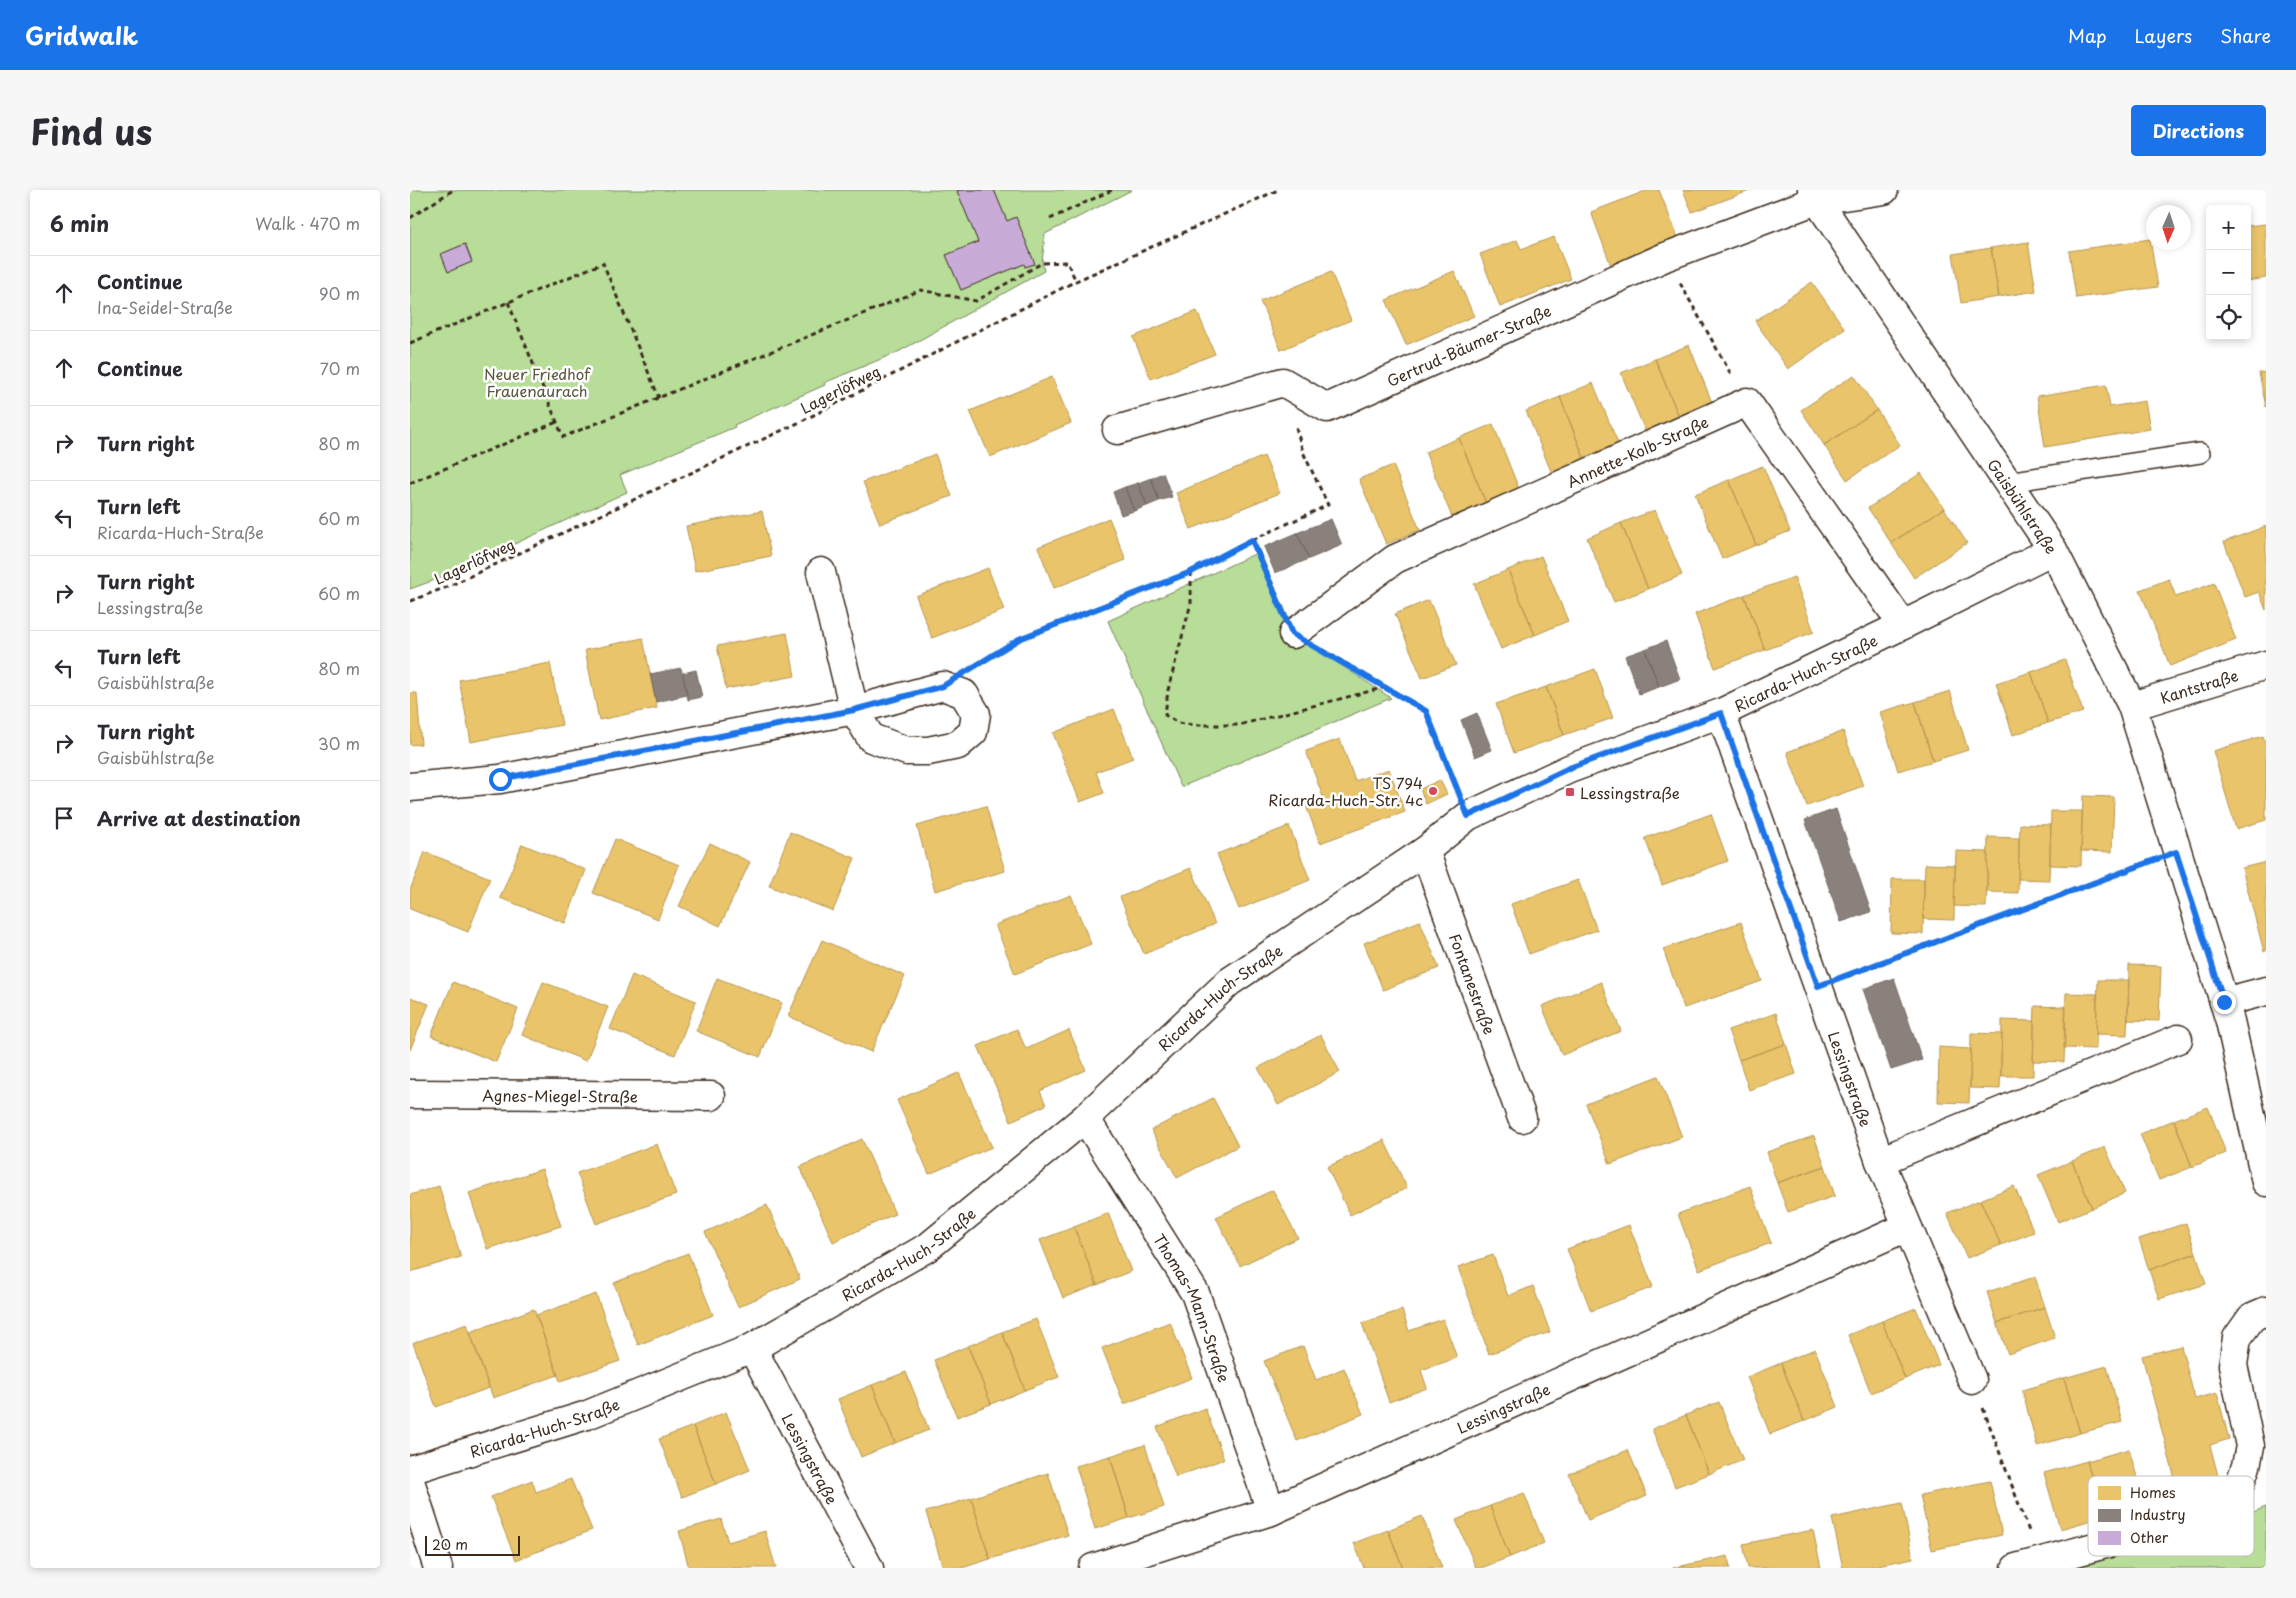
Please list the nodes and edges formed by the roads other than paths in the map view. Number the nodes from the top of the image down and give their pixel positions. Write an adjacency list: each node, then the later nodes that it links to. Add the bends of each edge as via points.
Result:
1 (1884, 190): 2 (street, Gertrud-Bäumer-Straße)
2 (1814, 195): 3 (street, Gertrud-Bäumer-Straße, via 1665,257 1327,408 1283,382); 5 (street, Gaisbühlstraße)
3 (1118, 430)
4 (2200, 453): 5 (lane)
5 (2007, 482): 6 (street, Gaisbühlstraße)
6 (2052, 550): 8 (street, Ricarda-Huch-Straße); 11 (street, Gaisbühlstraße)
7 (821, 572): 12 (street)
8 (1903, 626): 9 (street, Annette-Kolb-Straße, via 1747,402 1395,560); 13 (street, Ricarda-Huch-Straße)
9 (1292, 634)
10 (2266, 665): 11 (street, Kantstraße)
11 (2132, 706): 17 (street, Gaisbühlstraße)
12 (854, 710): 12 (street, via 871,738 907,751 928,751 958,744 973,732 976,714 964,694 943,686); 14 (street, via 500,779)
13 (1721, 713): 15 (street, Ricarda-Huch-Straße, via 1569,768 1468,816); 23 (street, Lessingstraße)
14 (410, 787)
15 (1425, 851): 21 (street, Ricarda-Huch-Straße, via 1229,982); 22 (street, Fontanestraße)
16 (2266, 991): 17 (street)
17 (2224, 1002): 24 (street, Gaisbühlstraße)
18 (2178, 1039): 23 (street)
19 (410, 1094): 20 (street, Agnes-Miegel-Straße)
20 (710, 1096)
21 (1085, 1118): 27 (street, Ricarda-Huch-Straße, via 928,1246); 32 (street, Thomas-Mann-Straße, via 1195,1294)
22 (1522, 1118)
23 (1880, 1161): 25 (street, Lessingstraße)
24 (2266, 1182)
25 (1907, 1227): 28 (street, Lessingstraße); 32 (street, Lessingstraße)
26 (2266, 1311): 30 (street, via 2252,1317 2237,1338 2233,1366 2250,1446)
27 (752, 1348): 29 (street, Ricarda-Huch-Straße, via 587,1415); 36 (street, Lessingstraße)
28 (1972, 1380)
29 (410, 1470)
30 (2242, 1476)
31 (410, 1481): 35 (street)
32 (1271, 1511): 37 (street, Lessingstraße)
33 (2088, 1549): 34 (street)
34 (2028, 1565)
35 (438, 1568)
36 (869, 1568)
37 (1093, 1568)

